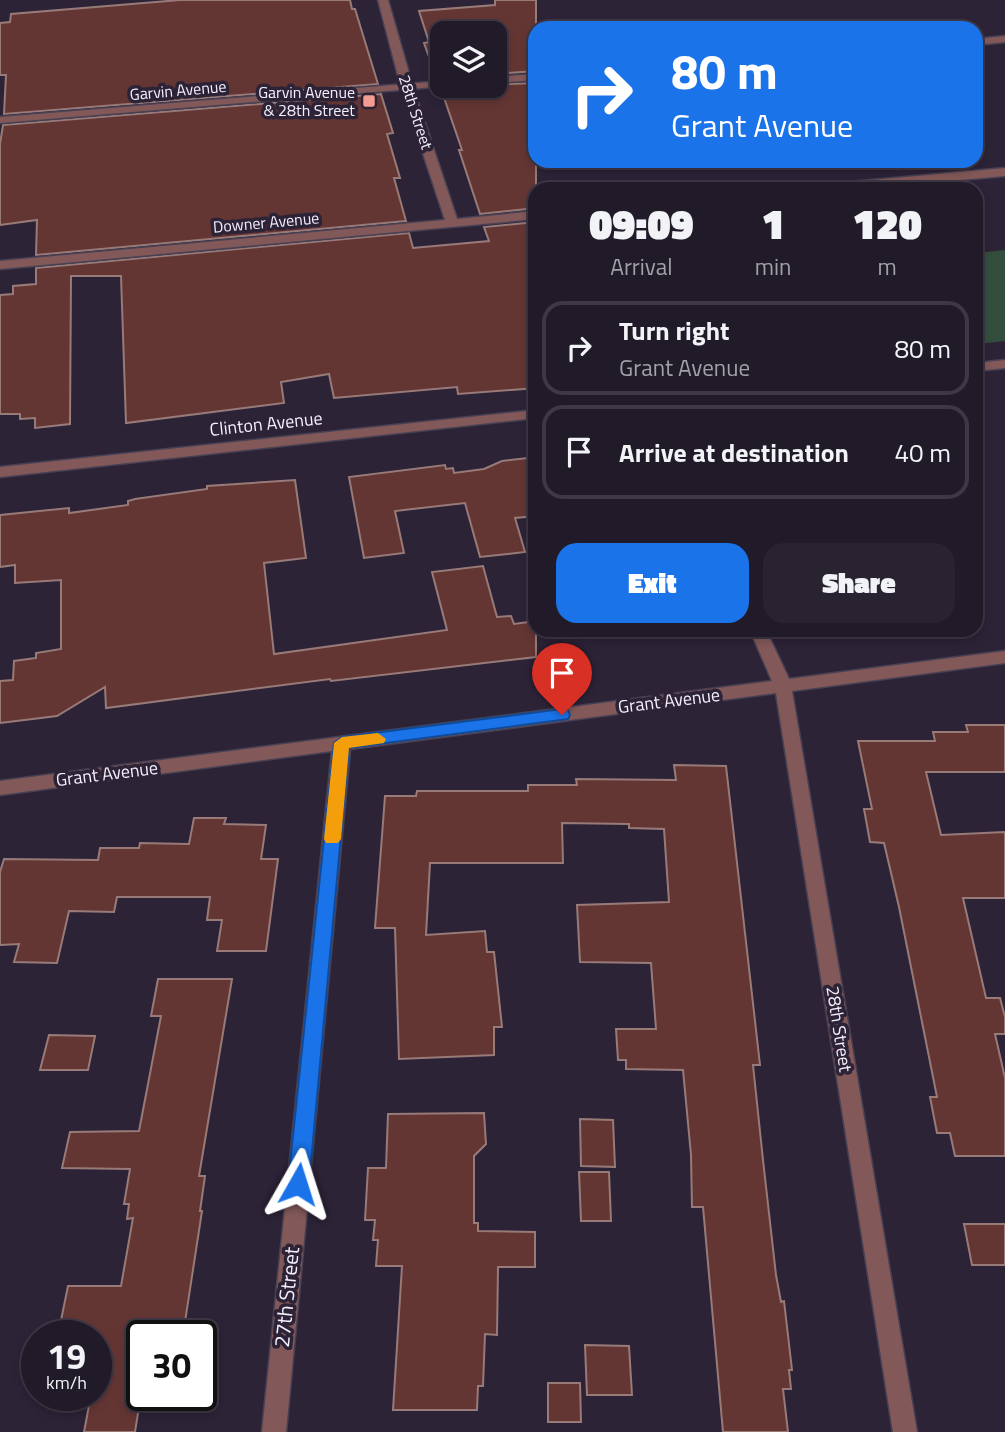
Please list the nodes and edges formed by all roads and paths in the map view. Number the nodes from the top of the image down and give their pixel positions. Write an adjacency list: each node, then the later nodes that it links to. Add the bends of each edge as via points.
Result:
1 (383, 0): 7 (street, 28th Street)
2 (1005, 39): 3 (street)
3 (983, 41)
4 (528, 78): 5 (street)
5 (507, 79)
6 (430, 85): 7 (street, Garvin Avenue)
7 (407, 87): 8 (street, Garvin Avenue); 12 (street, 28th Street)
8 (0, 120)
9 (1005, 172): 10 (street)
10 (894, 182)
11 (528, 216): 12 (street, Downer Avenue)
12 (452, 223): 13 (street, Downer Avenue)
13 (0, 265)
14 (1005, 364): 15 (street)
15 (983, 366)
16 (528, 415): 17 (street, Clinton Avenue)
17 (0, 472)
18 (761, 637): 20 (street, 28th Street)
19 (1005, 657): 20 (street, Grant Avenue)
20 (783, 686): 21 (street, Grant Avenue); 24 (street, 28th Street)
21 (342, 743): 22 (street, Grant Avenue); 23 (street, 27th Street)
22 (0, 788)
23 (274, 1432)
24 (905, 1432)

